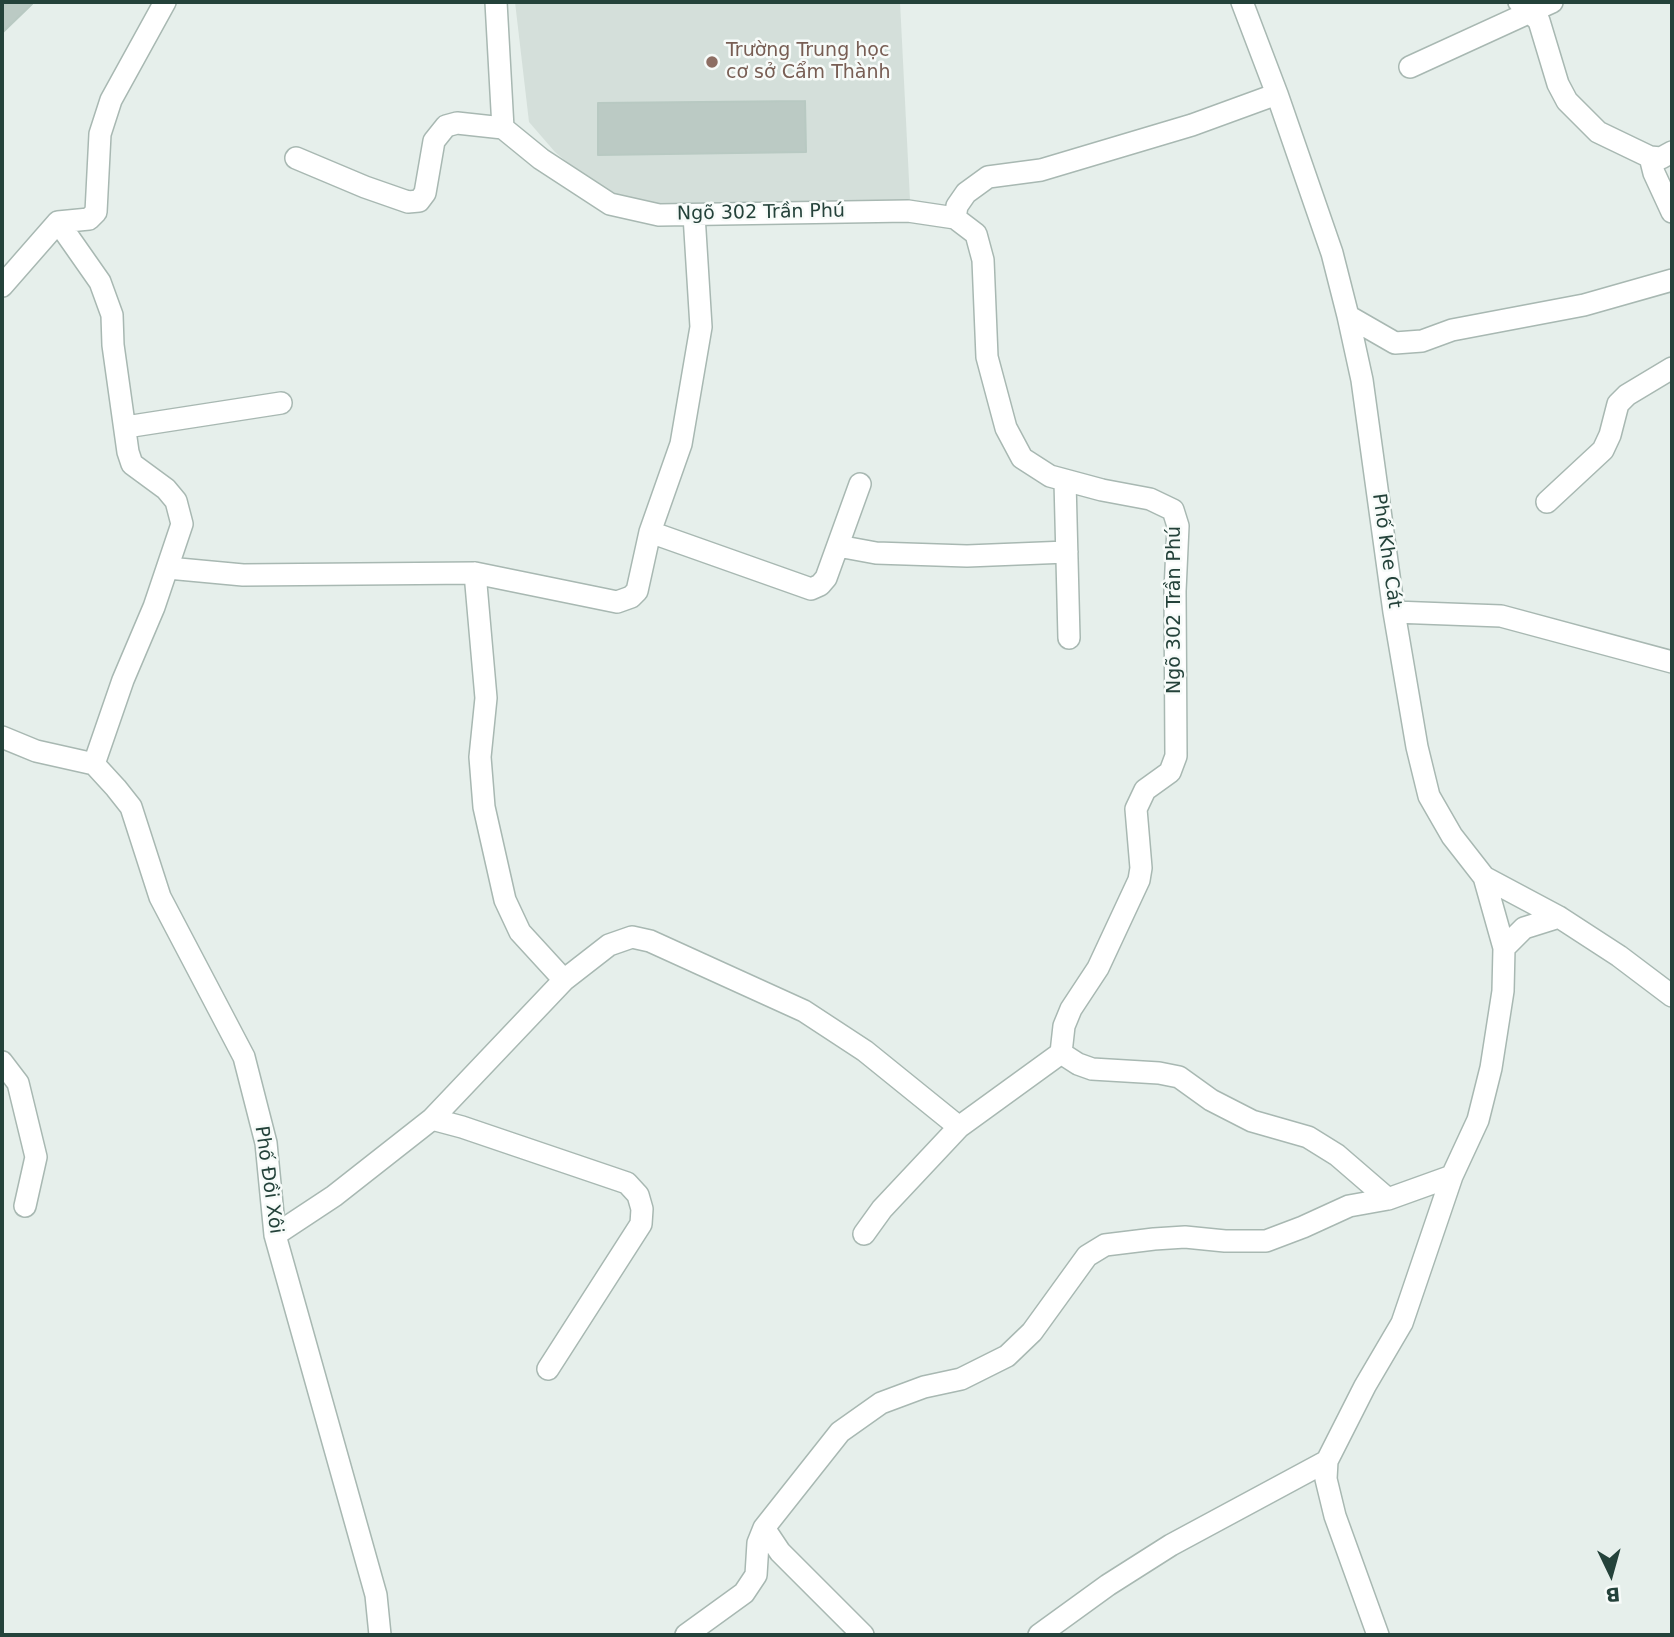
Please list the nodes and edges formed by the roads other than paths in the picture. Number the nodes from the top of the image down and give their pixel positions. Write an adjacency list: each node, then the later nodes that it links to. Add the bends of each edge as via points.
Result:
1 (165, 2): 15 (street, via 107,111 100,134 96,212 89,219)
2 (496, 2): 8 (street)
3 (1241, 2): 7 (street, Phố Khe Cát)
4 (1552, 2): 5 (street)
5 (1524, 7): 6 (street); 10 (street, via 1539,22 1567,101 1598,132)
6 (1410, 67)
7 (1277, 94): 14 (street, via 1041,170 988,177 966,193); 18 (street, Phố Khe Cát, via 1332,253)
8 (503, 128): 11 (street, via 446,125 434,141 425,193 419,201 408,202 365,187); 13 (street, Ngõ 302 Trần Phú, via 610,204 659,215)
9 (1672, 152): 10 (street)
10 (1650, 157): 12 (street)
11 (296, 158)
12 (1672, 212)
13 (694, 215): 14 (street, Ngõ 302 Trần Phú, via 908,211); 25 (street, via 701,327 681,444)
14 (955, 218): 22 (street, Ngõ 302 Trần Phú, via 975,234 983,260 987,357 1006,428 1022,458)
15 (58, 222): 17 (street); 21 (street, via 100,282 112,315)
16 (1672, 279): 18 (street, via 1584,305 1452,330 1422,341 1395,343)
17 (2, 286)
18 (1348, 316): 30 (street, Phố Khe Cát, via 1362,380)
19 (1672, 368): 24 (street, via 1627,394 1618,404 1603,450)
20 (281, 403): 21 (street)
21 (126, 427): 28 (street, via 132,464 176,501 182,524)
22 (1065, 481): 27 (street); 40 (street, Ngõ 302 Trần Phú, via 1150,499 1173,510 1178,526 1176,756 1170,772 1145,790 1136,809 1139,880 1098,968 1071,1009)
23 (860, 484): 26 (street)
24 (1547, 502)
25 (650, 532): 26 (street, via 811,589 826,578); 29 (street, via 637,591 617,602)
26 (838, 546): 27 (street, via 876,553 967,556)
27 (1067, 552): 31 (street)
28 (167, 568): 29 (street, via 243,575); 34 (street)
29 (475, 573): 38 (street, via 486,698 480,757 484,807 505,900 520,932)
30 (1394, 612): 32 (street, via 1501,616); 35 (street, Phố Khe Cát, via 1429,796)
31 (1069, 638)
32 (1672, 662)
33 (2, 737): 34 (street, via 36,751)
34 (94, 764): 48 (street, Phố Đồi Xôi, via 131,807 160,897 244,1057 266,1143)
35 (1484, 877): 36 (street, Phố Khe Cát); 37 (street)
36 (1559, 917): 37 (street, via 1524,928); 39 (street, Phố Khe Cát)
37 (1504, 947): 44 (street, via 1503,991 1491,1068 1478,1120)
38 (564, 980): 42 (street); 43 (street, via 609,945 632,937 650,941 804,1011 864,1051)
39 (1672, 996)
40 (1061, 1053): 43 (street); 45 (street, via 1092,1069 1180,1077 1252,1121 1308,1137)
41 (2, 1062): 46 (street, via 18,1083 36,1157)
42 (432, 1119): 48 (street, via 334,1196); 49 (street, via 627,1183 638,1195 641,1224)
43 (960, 1127): 47 (street)
44 (1452, 1176): 45 (street); 50 (street, via 1402,1323)
45 (1388, 1199): 51 (street, via 1349,1206 1266,1241 1185,1237 1105,1245 1087,1256 1032,1332 1007,1356 961,1379 881,1403 840,1432)
46 (25, 1206)
47 (864, 1234)
48 (275, 1235): 52 (street, Phố Đồi Xôi, via 376,1595)
49 (548, 1369)
50 (1327, 1461): 55 (street, via 1171,1545); 56 (street, via 1326,1479 1335,1516)
51 (764, 1528): 53 (street, via 756,1575 744,1593); 54 (street, via 780,1552)
52 (380, 1635)
53 (686, 1635)
54 (863, 1635)
55 (1039, 1635)
56 (1378, 1635)

